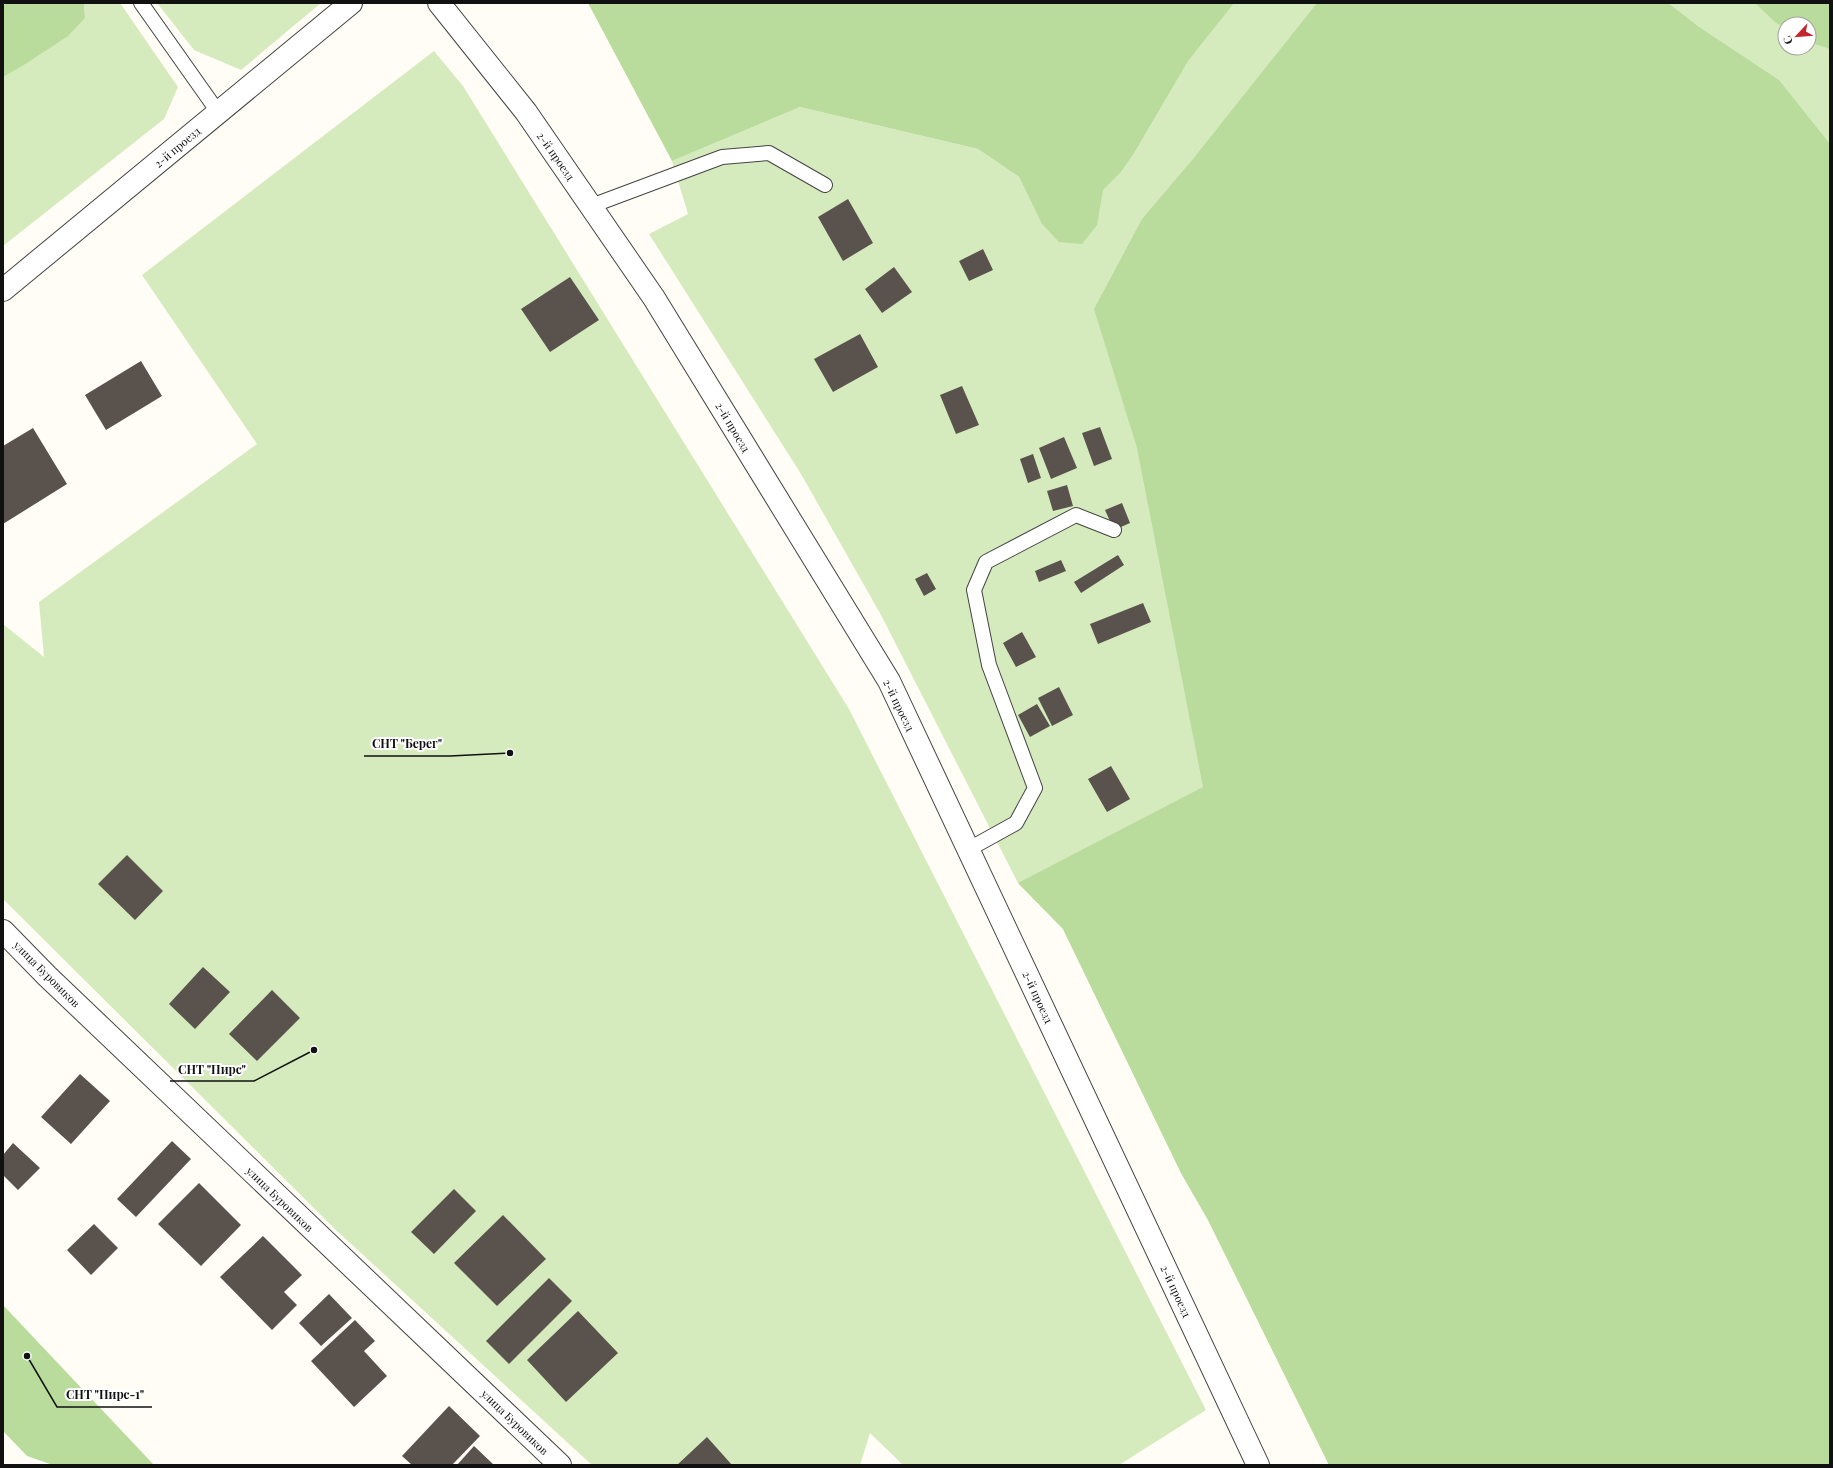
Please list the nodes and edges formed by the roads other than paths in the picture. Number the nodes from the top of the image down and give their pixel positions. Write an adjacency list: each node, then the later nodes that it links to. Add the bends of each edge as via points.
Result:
1 (141, 3): 4 (lane)
2 (351, 3): 4 (street, 2-й проезд)
3 (439, 3): 6 (street, 2-й проезд, via 526,112)
4 (218, 112): 7 (street, 2-й проезд)
5 (825, 185): 6 (lane, via 769,153 722,157)
6 (591, 206): 9 (street, 2-й проезд, via 654,298 889,681)
7 (3, 290)
8 (1114, 530): 9 (lane, via 1076,515 986,562 974,590 989,666 1035,788 1016,823)
9 (969, 849): 12 (street, 2-й проезд)
10 (3, 931): 11 (street, улица Буровиков, via 47,976)
11 (560, 1465)
12 (1258, 1465)

